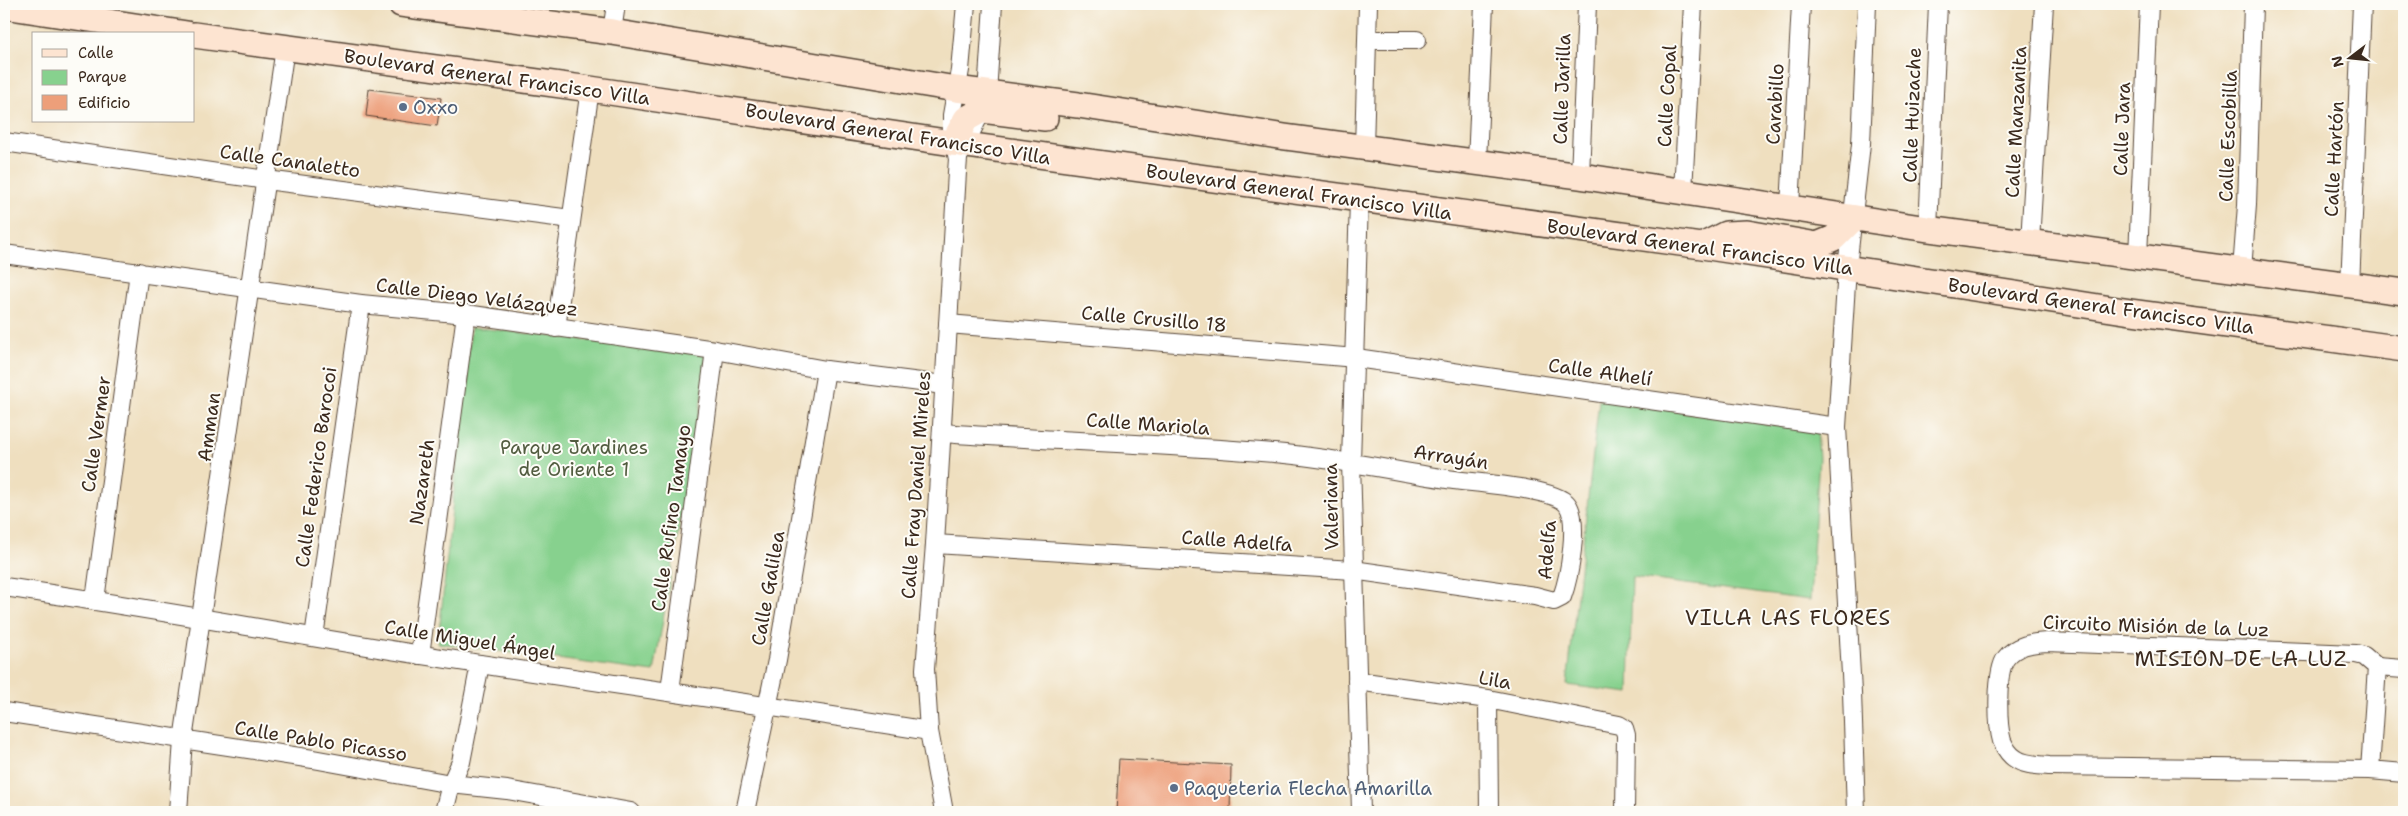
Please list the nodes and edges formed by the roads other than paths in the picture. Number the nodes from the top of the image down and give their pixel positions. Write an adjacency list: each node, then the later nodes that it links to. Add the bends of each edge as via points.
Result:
1 (401, 4): 18 (main road)
2 (616, 4): 18 (street)
3 (966, 4): 24 (street, Calle Fray Daniel Mireles)
4 (993, 4): 25 (street)
5 (1368, 4): 20 (street)
6 (1484, 4): 29 (street)
7 (1587, 4): 30 (street, Calle Jarilla)
8 (1693, 4): 32 (street, Calle Copal)
9 (1801, 4): 34 (street, Carabillo)
10 (1867, 4): 35 (street, via 1861,144)
11 (1938, 4): 37 (street, Calle Huizache)
12 (2044, 4): 38 (street, Calle Manzanita)
13 (2149, 4): 41 (street, Calle Jara)
14 (2253, 4): 43 (street, Calle Escobilla)
15 (2362, 4): 45 (street, Calle Hartón)
16 (4, 6): 17 (main road)
17 (174, 32)
18 (612, 32): 24 (main road)
19 (195, 35): 22 (main road, Boulevard General Francisco Villa)
20 (1368, 40): 21 (street); 27 (street)
21 (1417, 40)
22 (285, 48): 23 (main road, Boulevard General Francisco Villa); 31 (street, Amman)
23 (590, 89): 28 (main road, Boulevard General Francisco Villa); 36 (street)
24 (956, 89): 25 (main road); 28 (street, Calle Fray Daniel Mireles, via 952,115)
25 (985, 101): 27 (main road, via 1196,123); 28 (main road, via 966,119)
26 (4, 142): 31 (street, Calle Canaletto)
27 (1364, 148): 29 (main road)
28 (959, 149): 33 (main road, Boulevard General Francisco Villa); 50 (street, Calle Fray Daniel Mireles)
29 (1477, 162): 30 (main road)
30 (1580, 176): 32 (main road)
31 (266, 180): 36 (street, Calle Canaletto); 46 (street, Amman)
32 (1683, 191): 34 (main road)
33 (1359, 200): 39 (main road, Boulevard General Francisco Villa); 54 (street, Valeriana)
34 (1790, 207): 35 (main road)
35 (1854, 218): 37 (main road); 39 (main road, via 1834,238 1817,245 1746,233 1726,234); 42 (street)
36 (571, 219): 51 (street)
37 (1928, 229): 38 (main road)
38 (2030, 242): 41 (main road)
39 (1702, 246): 42 (main road, Boulevard General Francisco Villa)
40 (4, 254): 44 (street, Calle Diego Velázquez)
41 (2138, 256): 43 (main road)
42 (1847, 268): 52 (main road, Boulevard General Francisco Villa, via 2131,312); 57 (street)
43 (2242, 270): 45 (main road)
44 (139, 272): 46 (street, Calle Diego Velázquez); 65 (street, Calle Vermer)
45 (2350, 286): 47 (main road)
46 (251, 289): 48 (street, Calle Diego Velázquez); 66 (street, Amman)
47 (2404, 292)
48 (360, 304): 49 (street, Calle Diego Velázquez); 67 (street, Calle Federico Barocoi)
49 (466, 314): 51 (street, Calle Diego Velázquez); 68 (street, Nazareth)
50 (948, 324): 54 (street, Calle Crusillo 18); 56 (street, Calle Fray Daniel Mireles)
51 (556, 328): 53 (street, Calle Diego Velázquez)
52 (2399, 346)
53 (715, 350): 55 (street, Calle Diego Velázquez); 73 (street, Calle Rufino Tamayo)
54 (1356, 358): 57 (street, Calle Alhelí); 59 (street, Valeriana)
55 (826, 370): 56 (street, Calle Diego Velázquez); 75 (street, Calle Galilea)
56 (944, 384): 58 (street, Calle Fray Daniel Mireles)
57 (1837, 428): 90 (street)
58 (942, 433): 59 (street, Calle Mariola, via 1275,453); 61 (street, Calle Fray Daniel Mireles)
59 (1351, 462): 60 (street, Arrayán); 62 (street, Valeriana)
60 (1544, 493): 64 (street, Adelfa, via 1564,501 1570,509 1572,540 1568,582 1562,597 1554,601)
61 (935, 544): 62 (street, Calle Adelfa); 77 (street, Calle Fray Daniel Mireles, via 924,669)
62 (1353, 570): 64 (street, Calle Adelfa); 72 (street, Valeriana)
63 (4, 587): 65 (street, Calle Miguel Ángel)
64 (1535, 596)
65 (95, 600): 66 (street, Calle Miguel Ángel)
66 (202, 617): 67 (street, Calle Miguel Ángel); 78 (street, Amman)
67 (314, 636): 68 (street, Calle Miguel Ángel)
68 (420, 655): 69 (street, Calle Miguel Ángel)
69 (480, 664): 73 (street, Calle Miguel Ángel); 81 (street, via 461,762)
70 (2377, 667): 71 (street, Circuito Misión de la Luz); 79 (street); 79 (street, Circuito Misión de la Luz, via 2364,656 2356,654 2035,643 2014,650 2000,669 2001,733 2008,752 2016,760 2049,766)
71 (2404, 668)
72 (1357, 681): 74 (street, Lila); 87 (street, Valeriana)
73 (670, 691): 75 (street, Calle Miguel Ángel)
74 (1488, 699): 88 (street); 89 (street, Lila, via 1624,728 1627,741)
75 (767, 705): 77 (street, Calle Miguel Ángel); 85 (street, Calle Galilea)
76 (4, 712): 78 (street, Calle Pablo Picasso)
77 (929, 731): 86 (street, Calle Fray Daniel Mireles)
78 (183, 740): 81 (street, Calle Pablo Picasso); 82 (street, Amman)
79 (2370, 770): 80 (street, Circuito Misión de la Luz)
80 (2404, 773)
81 (451, 784): 83 (street); 84 (street, Calle Pablo Picasso, via 507,790)
82 (178, 812)
83 (444, 812)
84 (631, 812)
85 (744, 812)
86 (944, 812)
87 (1361, 812)
88 (1489, 812)
89 (1625, 812)
90 (1856, 812)

